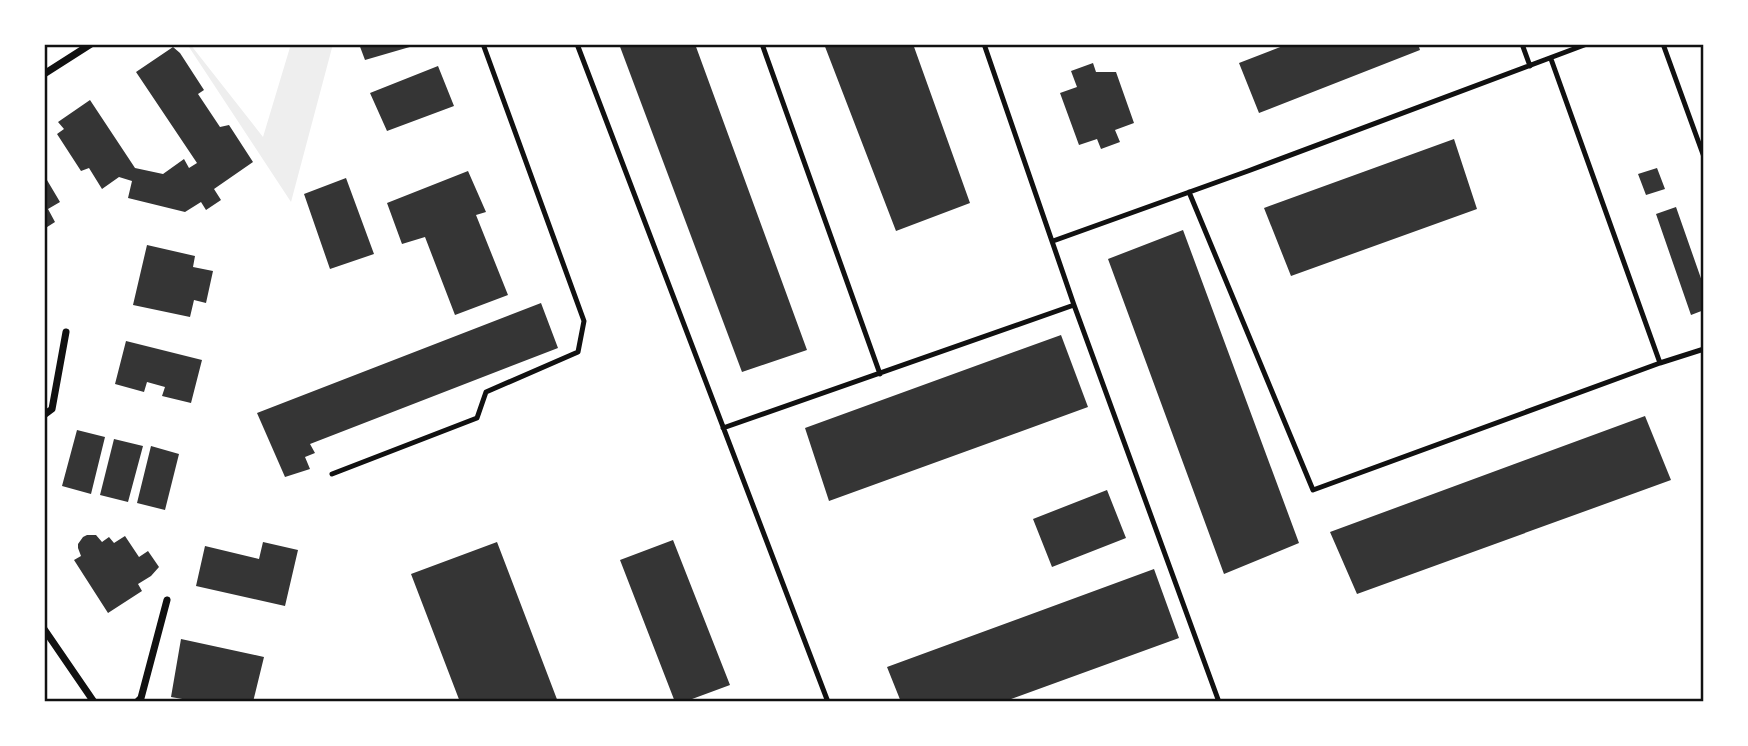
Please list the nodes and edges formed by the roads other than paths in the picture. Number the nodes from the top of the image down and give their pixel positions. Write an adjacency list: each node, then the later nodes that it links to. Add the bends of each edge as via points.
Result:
1 (91, 44): 11 (street)
2 (483, 44): 22 (lane, via 584,321 578,352 486,392 477,418)
3 (577, 44): 21 (lane)
4 (762, 44): 19 (lane)
5 (984, 44): 14 (lane)
6 (1522, 44): 10 (lane)
7 (1587, 44): 9 (lane)
8 (1663, 44): 12 (lane)
9 (1551, 59): 10 (lane); 18 (lane)
10 (1530, 66): 13 (lane)
11 (44, 74)
12 (1704, 157)
13 (1189, 192): 14 (lane); 18 (lane, via 1314,490)
14 (1053, 241): 15 (lane)
15 (1074, 305): 19 (lane); 28 (lane)
16 (66, 332): 20 (street, via 52,409)
17 (1704, 349): 18 (lane)
18 (1660, 363)
19 (880, 374): 21 (lane)
20 (44, 415)
21 (723, 428): 27 (lane)
22 (332, 474)
23 (167, 600): 26 (street)
24 (44, 629): 25 (street)
25 (94, 702)
26 (137, 702)
27 (828, 702)
28 (1219, 702)

